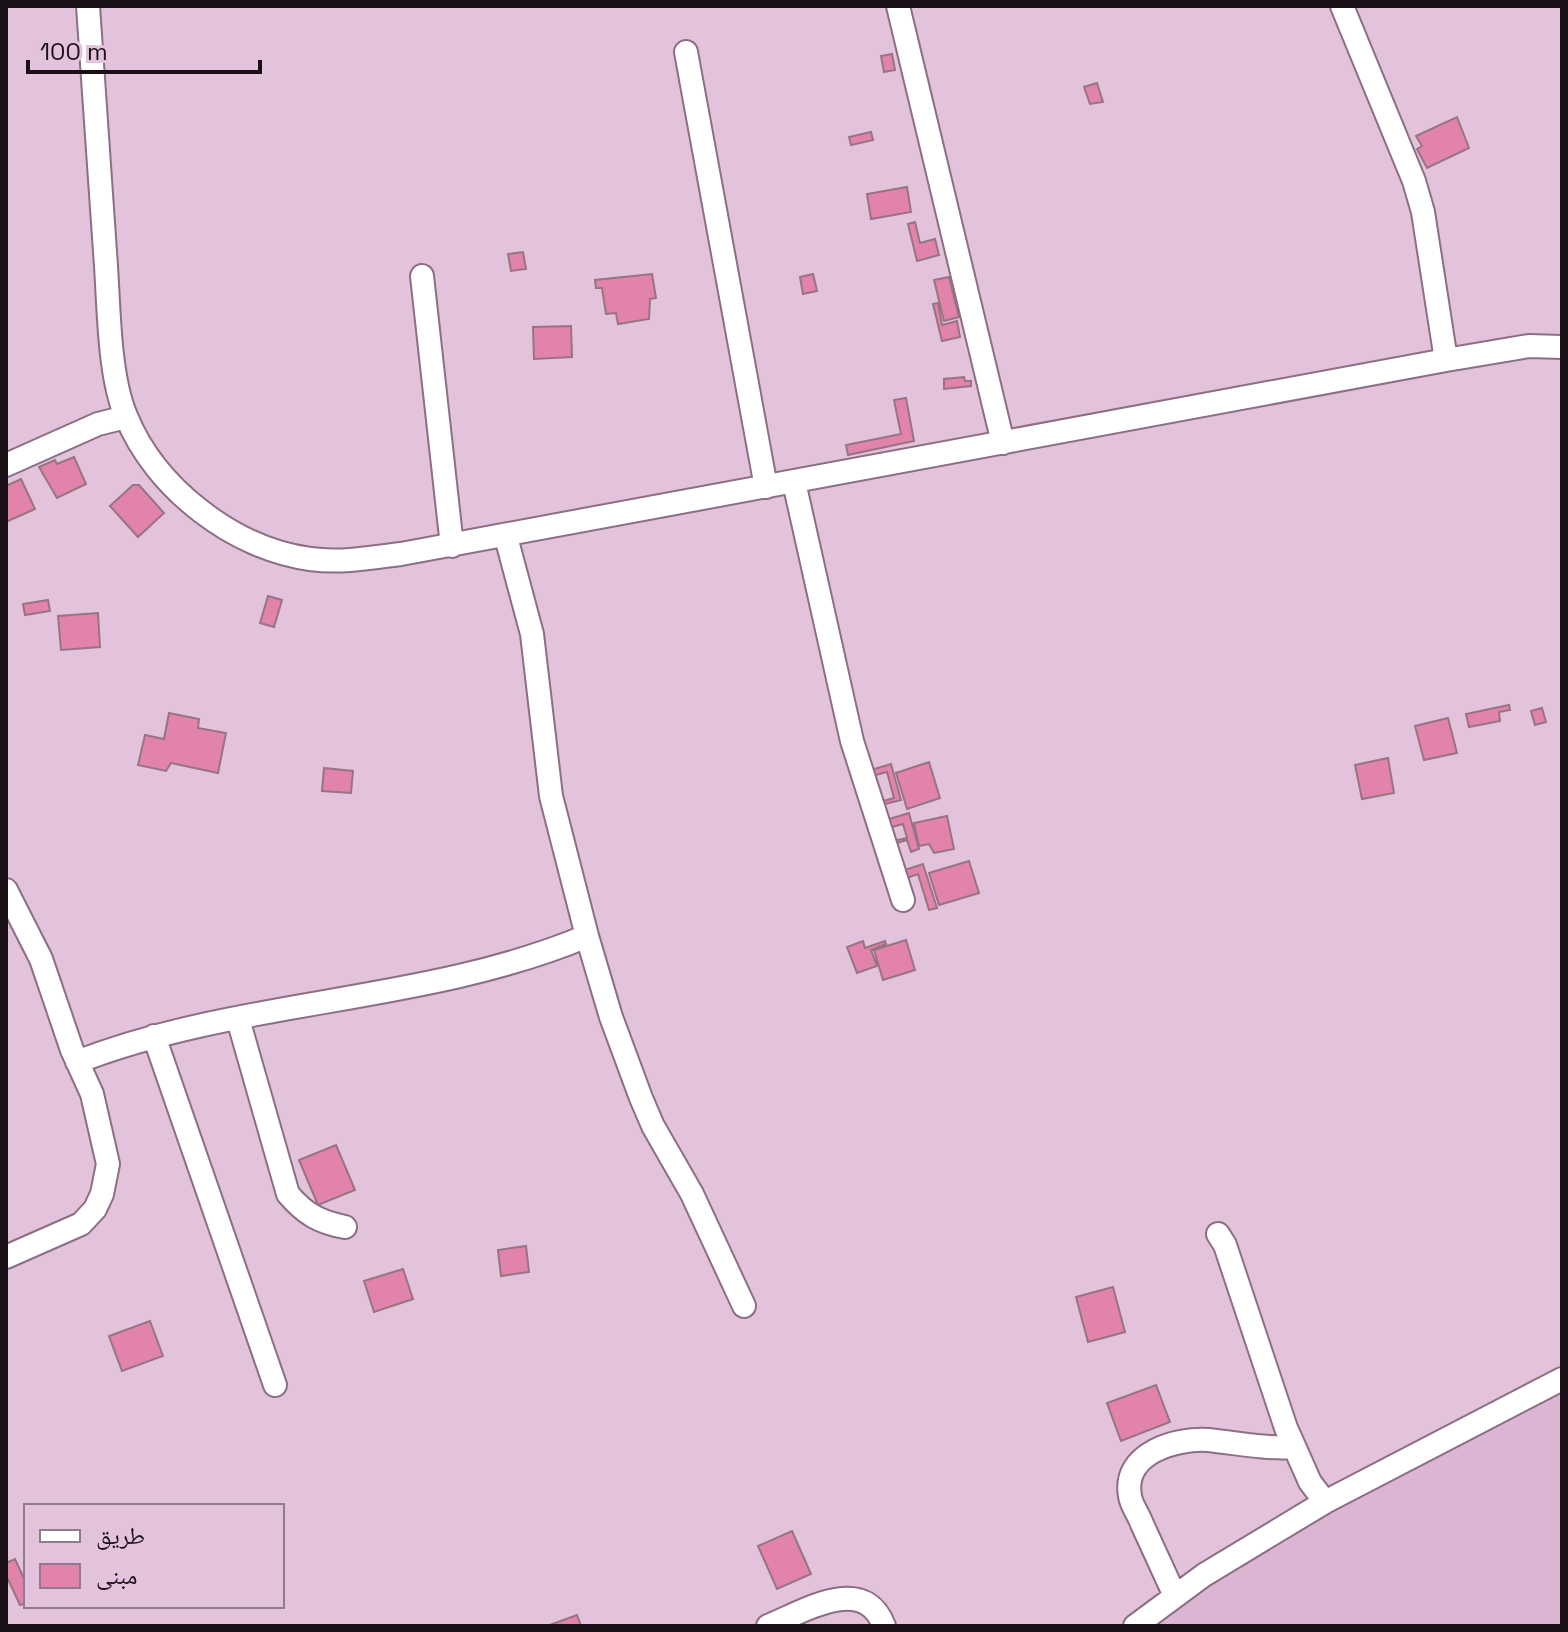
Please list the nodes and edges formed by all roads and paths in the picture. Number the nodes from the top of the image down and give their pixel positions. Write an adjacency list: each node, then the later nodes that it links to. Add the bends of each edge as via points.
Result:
1 (88, 6): 8 (street, via 110,319)
2 (898, 6): 9 (street)
3 (1342, 6): 7 (street, via 1414,181)
4 (686, 52): 12 (street)
5 (422, 276): 14 (street)
6 (1562, 347): 7 (street, via 1529,346)
7 (1446, 360): 9 (street)
8 (126, 417): 10 (street); 14 (street, via 178,490 214,521 260,546 332,561)
9 (1003, 443): 11 (street)
10 (6, 465)
11 (794, 482): 12 (street); 16 (street, via 852,741)
12 (766, 487): 13 (street)
13 (506, 537): 14 (street); 17 (street, via 532,634 551,796)
14 (452, 546)
15 (6, 890): 20 (street, via 41,959)
16 (903, 900)
17 (587, 936): 18 (street, via 472,973); 24 (street, via 641,1098)
18 (238, 1019): 19 (street); 21 (street, via 288,1194 322,1223)
19 (154, 1036): 20 (street); 26 (street)
20 (77, 1062): 23 (street, via 92,1094 108,1164 102,1194 81,1224)
21 (345, 1227)
22 (1218, 1234): 27 (street)
23 (6, 1257)
24 (744, 1306)
25 (1562, 1379): 28 (street)
26 (275, 1385)
27 (1294, 1447): 28 (street); 29 (street, via 1188,1440 1156,1449 1139,1461 1129,1495)
28 (1325, 1502): 29 (street)
29 (1175, 1596): 32 (street)
30 (768, 1626): 31 (street, via 834,1600 856,1597 878,1611)
31 (884, 1626)
32 (1135, 1626)

